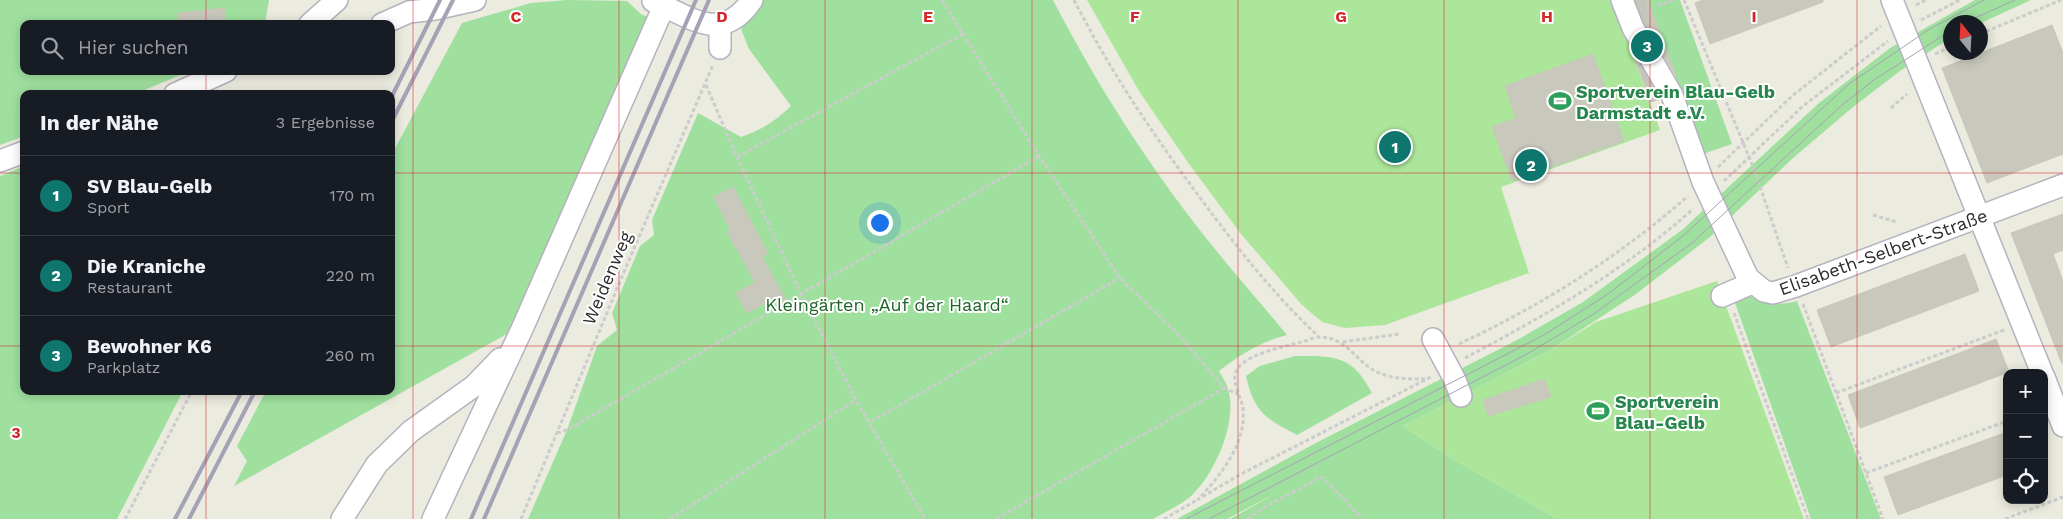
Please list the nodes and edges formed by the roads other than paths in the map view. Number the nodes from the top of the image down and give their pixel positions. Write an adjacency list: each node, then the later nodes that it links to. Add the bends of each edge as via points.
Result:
1 (312, 0): 8 (street)
2 (337, 0): 9 (street)
3 (475, 0): 10 (street, via 408,12)
4 (752, 0): 11 (street, via 742,15)
5 (1622, 0): 18 (street, via 1633,28 1672,95)
6 (658, 3): 11 (street, via 700,21); 24 (street)
7 (1894, 7): 20 (street)
8 (313, 20)
9 (315, 20)
10 (391, 20)
11 (720, 25): 12 (street)
12 (720, 48)
13 (217, 75): 14 (street)
14 (184, 90)
15 (1659, 100): 18 (street)
16 (20, 154): 17 (street)
17 (0, 161)
18 (1696, 184): 21 (street, Elisabeth-Selbert-Straße)
19 (2063, 185): 20 (street, Elisabeth-Selbert-Straße)
20 (1980, 218): 21 (street, Elisabeth-Selbert-Straße, via 1773,293); 25 (street)
21 (1752, 283): 22 (street)
22 (1724, 295)
23 (1437, 346): 27 (street)
24 (511, 348): 29 (street, via 474,386 411,432 377,464); 30 (street)
25 (2041, 369)
26 (2048, 387): 28 (street)
27 (1461, 396)
28 (2063, 426)
29 (342, 519)
30 (433, 519)

